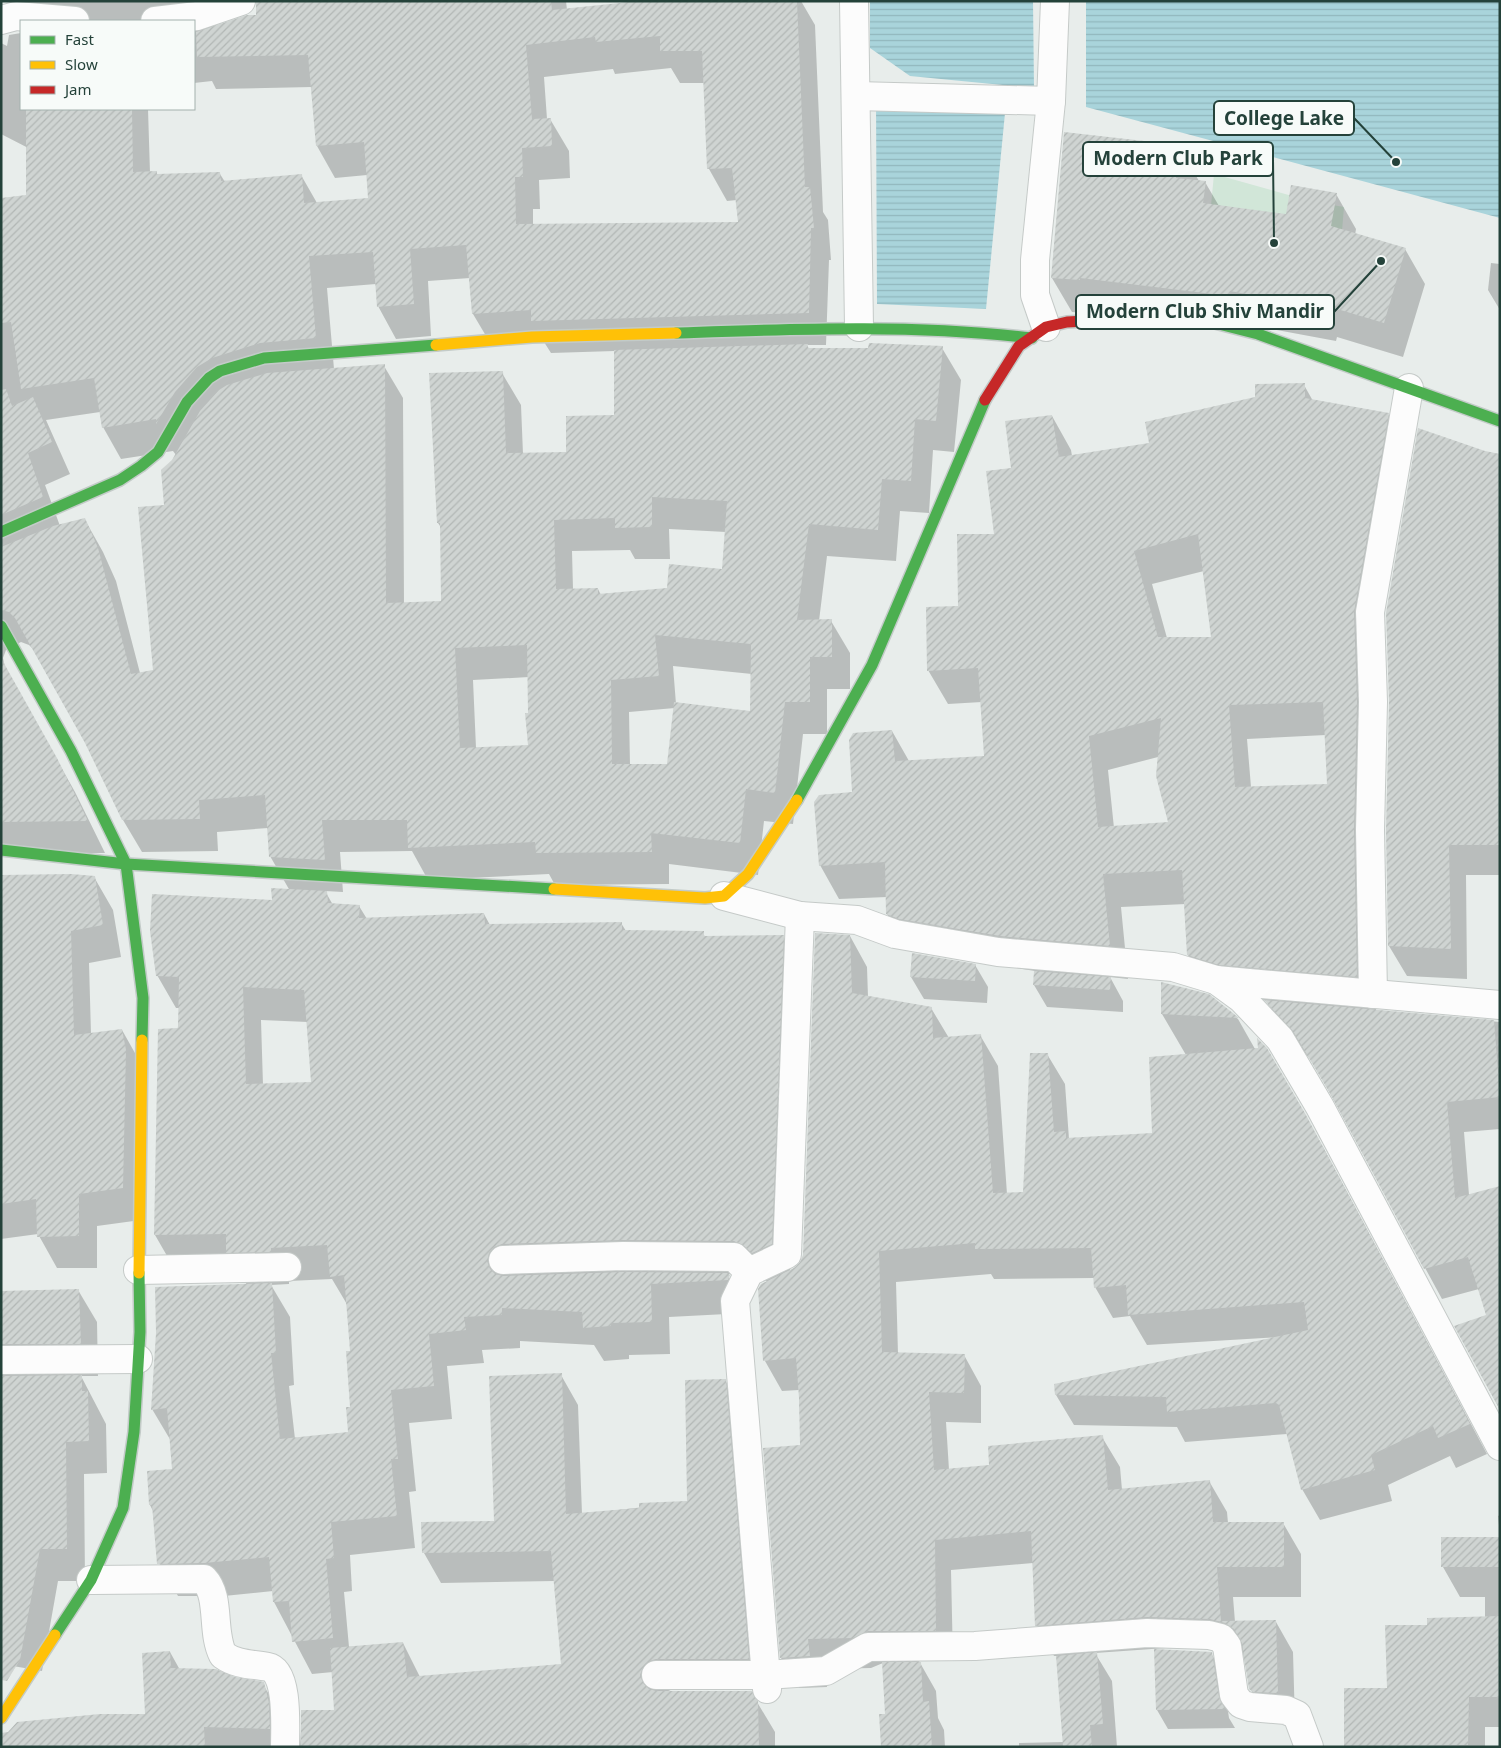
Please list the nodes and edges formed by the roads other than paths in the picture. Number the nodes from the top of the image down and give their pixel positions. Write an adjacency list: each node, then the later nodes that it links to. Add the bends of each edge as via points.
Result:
1 (242, 1): 6 (street, via 197,16)
2 (854, 1): 7 (street)
3 (1055, 1): 8 (street)
4 (1, 20): 5 (street, via 16,16)
5 (63, 20)
6 (163, 20)
7 (856, 96): 8 (street); 9 (street)
8 (1051, 101): 10 (street, via 1035,260)
9 (860, 327): 10 (street); 13 (street, via 532,337 264,358 220,371 209,378 187,402 158,452 120,480)
10 (1039, 332): 11 (street, via 1067,322 1154,316 1203,320 1258,334); 17 (street, via 1019,346 986,398 872,665 808,783 748,874)
11 (1409, 388): 12 (street); 20 (street, via 1370,612)
12 (1500, 421)
13 (1, 532)
14 (1, 626): 16 (street, via 71,751)
15 (1, 850): 16 (street)
16 (126, 864): 17 (street, via 705,898); 24 (street, via 143,998)
17 (724, 896): 18 (street)
18 (800, 916): 19 (street, via 857,920 895,934 998,952 1173,966); 25 (street, via 787,1254)
19 (1216, 980): 20 (street); 28 (street, via 1242,999 1280,1039 1329,1124)
20 (1373, 994): 21 (street)
21 (1500, 1005)
22 (503, 1260): 25 (street, via 734,1256)
23 (287, 1267): 24 (street)
24 (138, 1270): 26 (street)
25 (749, 1272): 31 (street, via 735,1302)
26 (138, 1359): 27 (street); 29 (street, via 134,1432 123,1508)
27 (1, 1360)
28 (1500, 1446)
29 (91, 1580): 32 (street); 33 (street, via 204,1579 211,1588 216,1637 223,1655 242,1664 272,1668 278,1672 284,1696)
30 (656, 1675): 31 (street)
31 (766, 1682): 34 (street, via 826,1671 868,1647 975,1646 1147,1633 1209,1635 1221,1638 1227,1646 1234,1695 1241,1704 1286,1710 1297,1715)
32 (1, 1718)
33 (285, 1747)
34 (1309, 1747)

